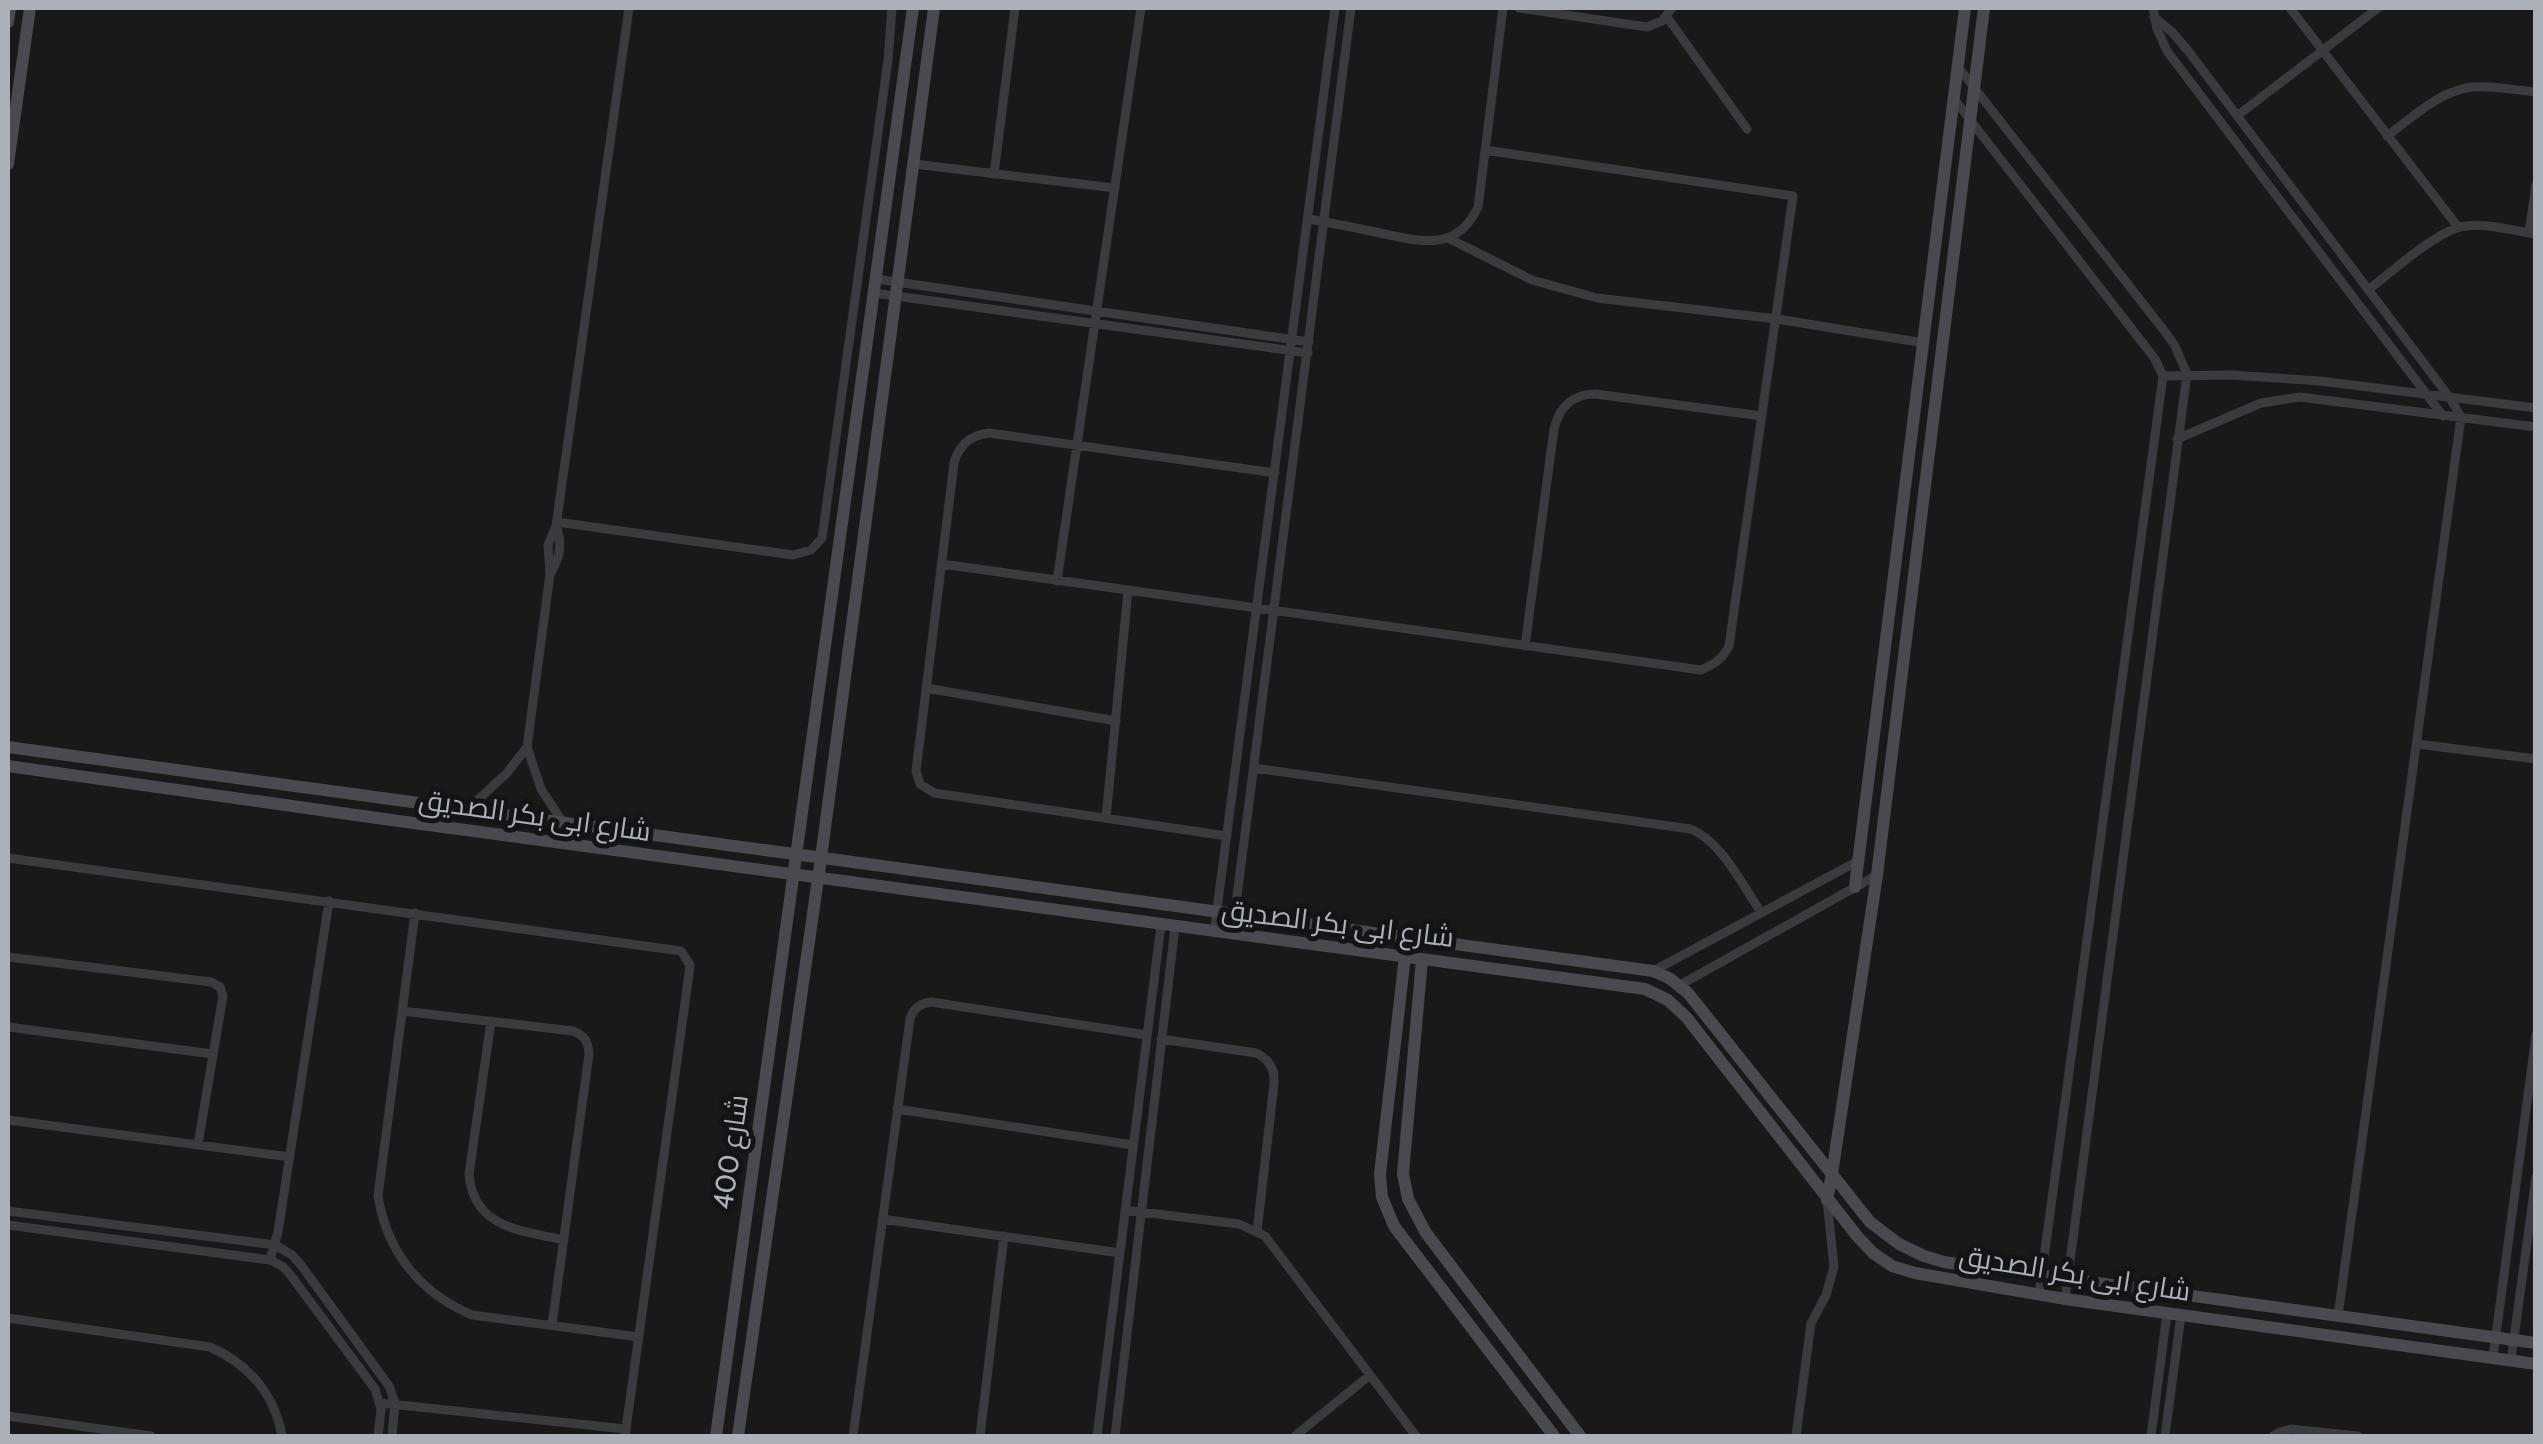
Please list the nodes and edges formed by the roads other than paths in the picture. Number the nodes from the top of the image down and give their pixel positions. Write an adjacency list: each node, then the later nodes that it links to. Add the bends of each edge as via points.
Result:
1 (10, 8): 19 (main road)
2 (30, 8): 30 (main road)
3 (629, 8): 61 (street)
4 (892, 8): 61 (street, via 822,538 793,555)
5 (913, 8): 40 (main road, شارع 400)
6 (934, 8): 31 (main road, شارع 400)
7 (1015, 8): 32 (street)
8 (1141, 8): 34 (street)
9 (1335, 8): 35 (street)
10 (1351, 8): 36 (street)
11 (1503, 8): 29 (street)
12 (1519, 8): 17 (street, via 1642,28)
13 (1965, 8): 21 (main road)
14 (1984, 8): 22 (main road)
15 (2290, 8): 20 (street)
16 (2378, 8): 20 (street)
17 (1669, 12): 27 (street)
18 (2153, 12): 25 (street); 51 (street, via 2168,50)
19 (8, 22)
20 (2322, 51): 25 (street); 28 (street)
21 (1958, 67): 22 (street); 24 (main road)
22 (1974, 90): 26 (main road); 49 (street, via 2176,346)
23 (2536, 92): 28 (street, via 2460,89)
24 (1954, 99): 26 (street); 46 (main road)
25 (2237, 116): 42 (street)
26 (1970, 120): 50 (street); 82 (main road)
27 (1747, 129)
28 (2387, 136): 37 (street)
29 (1485, 150): 39 (street, via 1478,207); 44 (street, via 1793,196)
30 (8, 164)
31 (914, 164): 32 (street); 41 (main road, شارع 400)
32 (994, 174): 34 (street)
33 (2536, 184): 38 (street)
34 (1115, 188): 43 (street)
35 (1308, 218): 36 (street); 47 (street)
36 (1324, 222): 39 (street, via 1422,242); 48 (street)
37 (2458, 227): 38 (street); 42 (street)
38 (2532, 233)
39 (1448, 238): 44 (street, via 1572,293)
40 (875, 286): 41 (street); 83 (main road, شارع 400)
41 (896, 290): 43 (street); 45 (street); 85 (main road, شارع 400)
42 (2368, 290): 52 (street)
43 (1097, 312): 45 (street); 47 (street)
44 (1777, 319): 46 (street); 54 (street)
45 (1095, 324): 47 (street); 59 (street)
46 (1924, 343): 86 (main road)
47 (1292, 345): 48 (street); 60 (street)
48 (1308, 347): 66 (street)
49 (2186, 374): 50 (street); 51 (street); 58 (street)
50 (2164, 376): 130 (street)
51 (2428, 395): 52 (street); 55 (street)
52 (2450, 398): 53 (street); 56 (street)
53 (2536, 408)
54 (1762, 416): 67 (street, via 1595,394 1570,402 1554,430); 67 (street, via 1724,657 1700,670)
55 (2443, 416): 56 (street); 58 (street, via 2300,397 2262,403)
56 (2461, 417): 57 (street); 70 (street)
57 (2536, 427)
58 (2178, 440): 131 (street)
59 (1077, 445): 60 (street); 62 (street, via 989,433 965,442 954,462); 63 (street)
60 (1275, 473): 65 (street)
61 (557, 524): 72 (street, via 548,545 550,574)
62 (942, 564): 63 (street); 68 (street)
63 (1057, 580): 64 (street)
64 (1128, 591): 65 (street); 69 (street)
65 (1257, 609): 66 (street); 81 (street)
66 (1274, 611): 67 (street); 76 (street)
67 (1525, 646)
68 (926, 688): 69 (street); 79 (street, via 916,771 924,788)
69 (1116, 720): 79 (street)
70 (2417, 744): 73 (street); 135 (street)
71 (8, 747): 75 (main road, شارع ابى بكر الصديق)
72 (526, 748): 78 (street); 80 (street)
73 (2536, 759)
74 (8, 766): 77 (main road, شارع ابى بكر الصديق)
75 (154, 768): 77 (main road); 78 (main road, شارع ابى بكر الصديق)
76 (1254, 768): 93 (street, via 1691,829 1717,848); 95 (street)
77 (151, 787): 87 (main road, شارع ابى بكر الصديق)
78 (467, 810): 80 (main road, شارع ابى بكر الصديق)
79 (1106, 818): 81 (street)
80 (564, 824): 83 (main road, شارع ابى بكر الصديق)
81 (1227, 836): 92 (street)
82 (1880, 849): 86 (main road); 88 (main road)
83 (796, 854): 85 (main road, شارع ابى بكر الصديق); 87 (main road, شارع 400)
84 (8, 858): 91 (street)
85 (822, 858): 89 (main road, شارع 400); 92 (main road, شارع ابى بكر الصديق)
86 (1860, 860): 90 (main road); 93 (street)
87 (793, 875): 89 (main road, شارع ابى بكر الصديق); 154 (main road, شارع 400)
88 (1876, 875): 90 (street); 116 (main road)
89 (818, 878): 96 (main road, شارع ابى بكر الصديق); 155 (main road, شارع 400)
90 (1855, 887): 103 (street)
91 (330, 901): 94 (street); 115 (street)
92 (1217, 911): 95 (main road, شارع ابى بكر الصديق); 97 (street)
93 (1761, 912): 102 (street)
94 (415, 913): 104 (street); 138 (street, via 673,948 687,957)
95 (1235, 914): 98 (street); 102 (main road, شارع ابى بكر الصديق)
96 (1168, 926): 97 (main road, شارع ابى بكر الصديق); 108 (street); 109 (street)
97 (1214, 932): 98 (main road, شارع ابى بكر الصديق)
98 (1232, 934): 99 (main road, شارع ابى بكر الصديق)
99 (1405, 956): 101 (main road, شارع ابى بكر الصديق); 162 (main road, via 1380,1174 1385,1207)
100 (8, 957): 110 (street, via 216,984 223,996)
101 (1422, 959): 118 (main road, شارع ابى بكر الصديق, via 1645,989 1668,1000); 163 (main road, via 1403,1162 1408,1198 1426,1233)
102 (1653, 971): 103 (main road, شارع ابى بكر الصديق)
103 (1680, 986): 116 (main road, شارع ابى بكر الصديق)
104 (402, 1010): 105 (street); 137 (street, via 378,1196 390,1240 416,1278 452,1306 472,1315)
105 (491, 1021): 126 (street, via 469,1174 474,1198 508,1228); 126 (street, via 573,1031 588,1044)
106 (8, 1027): 110 (street)
107 (2536, 1035): 139 (street)
108 (1147, 1036): 111 (street, via 926,1002 910,1019); 114 (street)
109 (1162, 1040): 121 (street); 124 (street, via 1256,1054 1272,1068)
110 (213, 1054): 113 (street)
111 (897, 1109): 114 (street); 122 (street)
112 (8, 1120): 113 (street)
113 (198, 1144): 115 (street)
114 (1134, 1145): 119 (street)
115 (290, 1157): 127 (street)
116 (1832, 1174): 118 (main road); 130 (main road, شارع ابى بكر الصديق, via 1870,1222 1899,1244 1944,1262)
117 (2536, 1177): 140 (street)
118 (1826, 1200): 132 (main road, شارع ابى بكر الصديق, via 1892,1266); 164 (street, via 1834,1267 1811,1323)
119 (1125, 1210): 121 (street); 128 (street)
120 (8, 1211): 127 (street)
121 (1141, 1212): 124 (street); 159 (street)
122 (882, 1219): 125 (street); 156 (street)
123 (8, 1224): 129 (street)
124 (1257, 1231): 145 (street)
125 (1004, 1236): 128 (street); 157 (street)
126 (564, 1240): 137 (street)
127 (274, 1245): 129 (street); 147 (street, via 297,1260 386,1380)
128 (1120, 1252): 158 (street)
129 (270, 1260): 146 (street, via 289,1273)
130 (2042, 1276): 131 (main road, شارع ابى بكر الصديق); 132 (street)
131 (2069, 1279): 133 (street); 135 (main road, شارع ابى بكر الصديق)
132 (2039, 1295): 133 (main road, شارع ابى بكر الصديق)
133 (2066, 1300): 134 (main road, شارع ابى بكر الصديق)
134 (2174, 1314): 142 (main road, شارع ابى بكر الصديق); 165 (street); 166 (street)
135 (2338, 1316): 139 (main road, شارع ابى بكر الصديق)
136 (8, 1318): 151 (street, via 210,1347 254,1376 272,1402)
137 (552, 1325): 138 (street)
138 (639, 1336): 149 (street)
139 (2495, 1338): 140 (main road, شارع ابى بكر الصديق); 142 (street)
140 (2514, 1340): 141 (main road, شارع ابى بكر الصديق); 143 (street)
141 (2536, 1343)
142 (2493, 1357): 143 (main road, شارع ابى بكر الصديق)
143 (2511, 1360): 144 (main road, شارع ابى بكر الصديق)
144 (2536, 1364)
145 (1370, 1375): 160 (street); 161 (street)
146 (381, 1402): 147 (street); 152 (street)
147 (395, 1403): 149 (street); 153 (street)
148 (8, 1416): 150 (street)
149 (626, 1433)
150 (151, 1436)
151 (282, 1436)
152 (378, 1436)
153 (392, 1436)
154 (716, 1436)
155 (738, 1436)
156 (852, 1436)
157 (980, 1436)
158 (1098, 1436)
159 (1116, 1436)
160 (1295, 1436)
161 (1416, 1436)
162 (1554, 1436)
163 (1580, 1436)
164 (1796, 1436)
165 (2151, 1436)
166 (2165, 1436)
167 (2273, 1436): 168 (street, via 2290,1428)
168 (2358, 1436)

